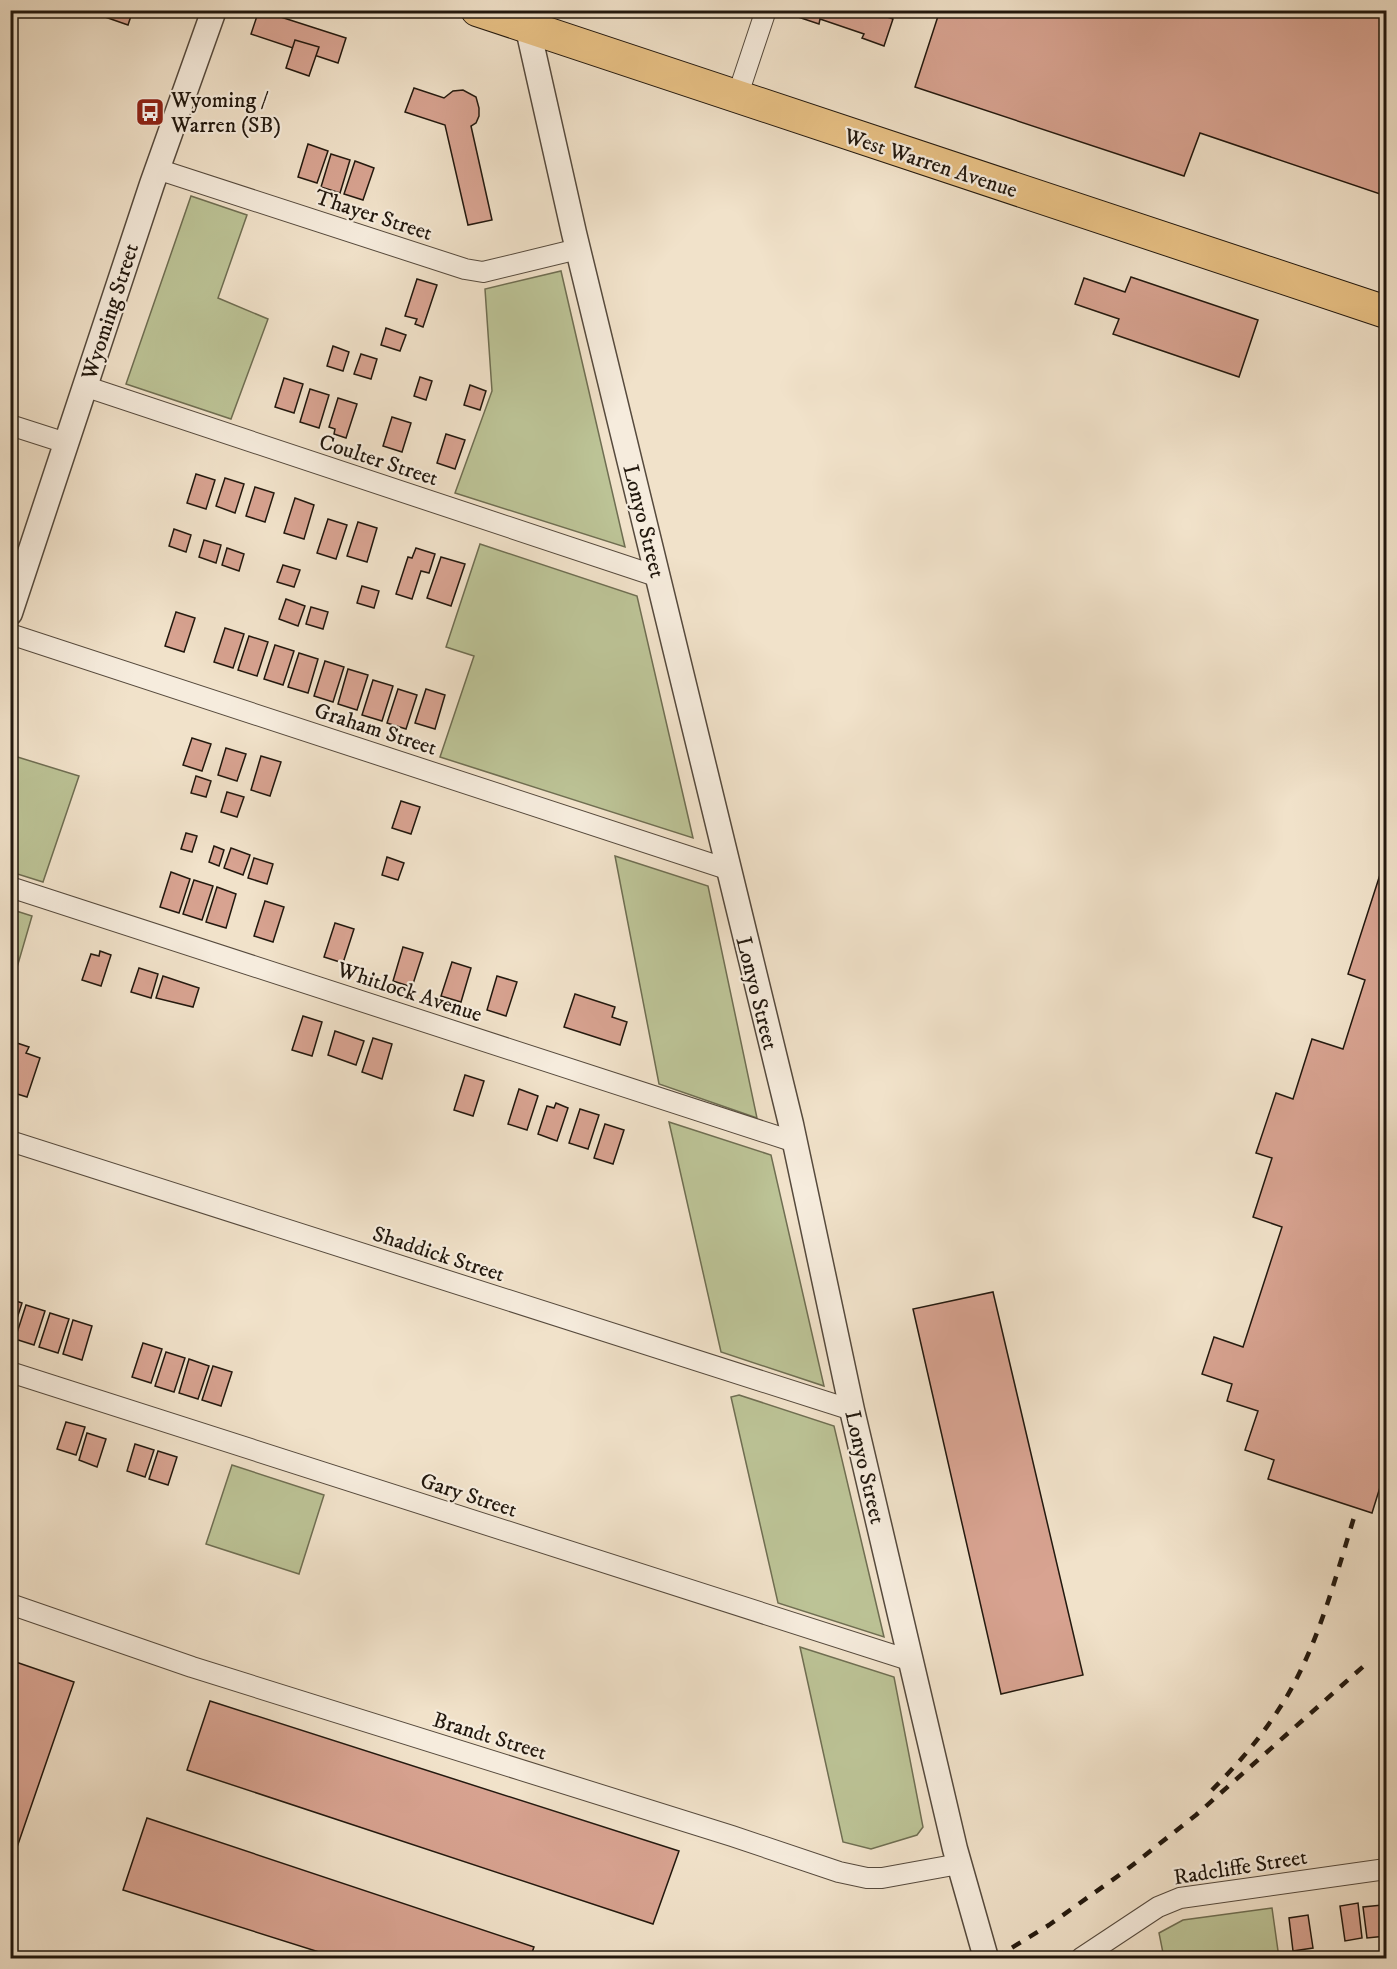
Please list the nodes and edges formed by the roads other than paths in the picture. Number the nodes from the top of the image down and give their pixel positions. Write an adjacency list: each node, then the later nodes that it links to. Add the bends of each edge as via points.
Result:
1 (214, 10): 6 (street, Wyoming Street)
2 (766, 10): 5 (street)
3 (488, 12): 4 (main road, West Warren Avenue)
4 (528, 29): 5 (main road, West Warren Avenue); 7 (street, Lonyo Street)
5 (737, 98): 8 (main road, West Warren Avenue)
6 (157, 169): 7 (street, Thayer Street, via 465,269 483,272); 9 (street, Wyoming Street)
7 (578, 249): 12 (street, Lonyo Street)
8 (1386, 312)
9 (84, 386): 11 (street, Wyoming Street); 12 (street, Coulter Street)
10 (10, 425): 11 (street)
11 (66, 443): 13 (street, Wyoming Street)
12 (659, 577): 15 (street, Lonyo Street)
13 (10, 613)
14 (10, 634): 15 (street, Graham Street)
15 (727, 869): 18 (street, Lonyo Street)
16 (10, 887): 18 (street, Whitlock Avenue)
17 (10, 1141): 20 (street, Shaddick Street)
18 (795, 1142): 20 (street, Lonyo Street)
19 (10, 1372): 22 (street, Gary Street)
20 (852, 1410): 22 (street, Lonyo Street)
21 (10, 1604): 23 (street, Brandt Street, via 192,1667 839,1872 882,1878)
22 (912, 1661): 23 (street, Lonyo Street)
23 (959, 1864): 25 (street, Lonyo Street)
24 (1386, 1869): 26 (street, Radcliffe Street, via 1179,1898 1158,1907)
25 (986, 1959)
26 (1081, 1959)

